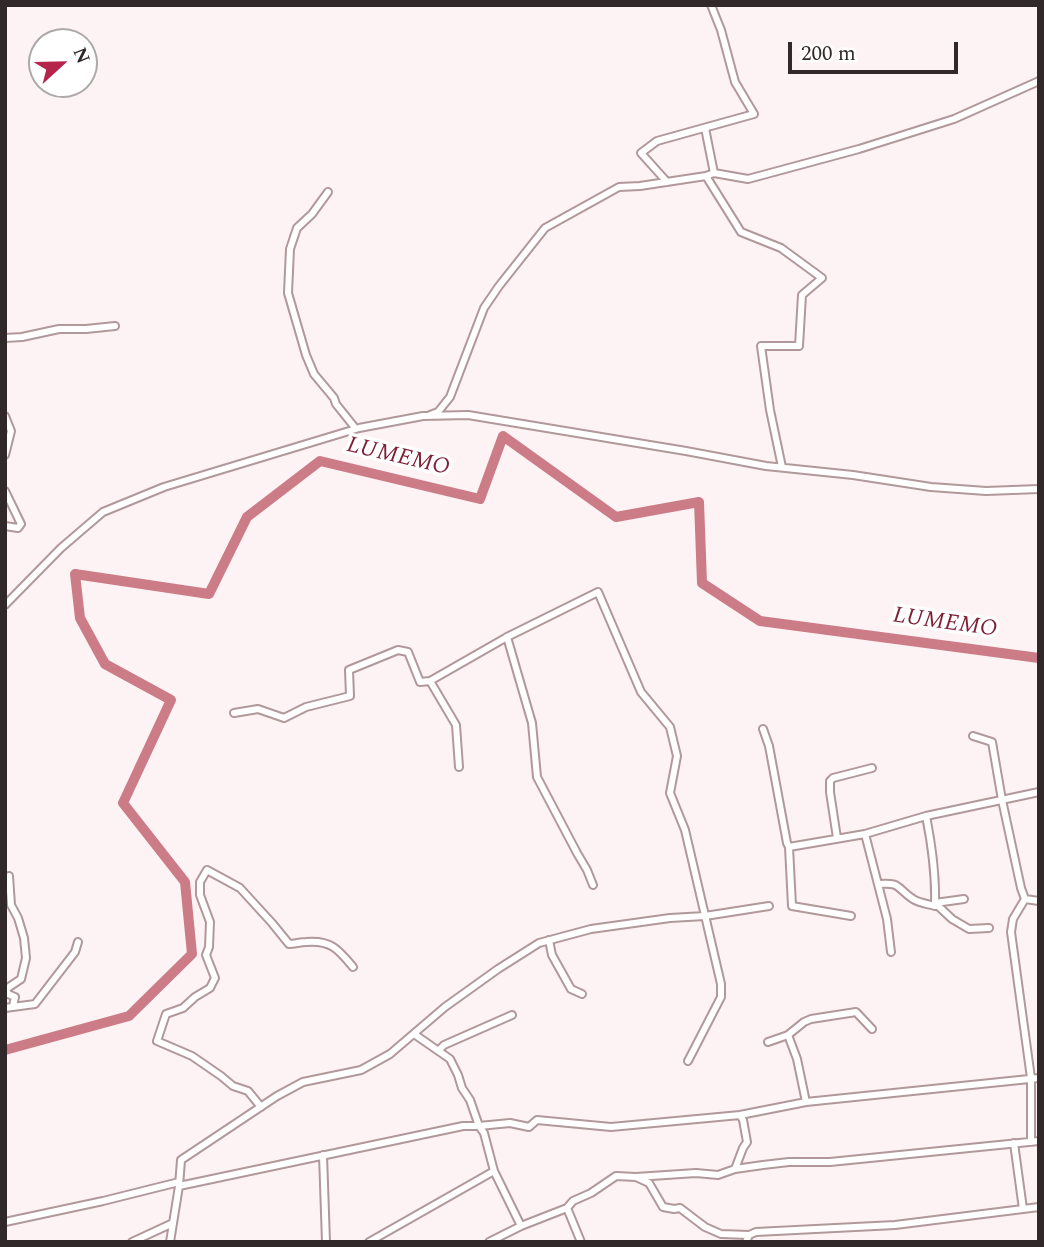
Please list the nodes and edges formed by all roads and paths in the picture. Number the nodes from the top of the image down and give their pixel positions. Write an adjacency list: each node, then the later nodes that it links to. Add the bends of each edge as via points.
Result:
1 (711, 5): 3 (street, via 735,82 754,114)
2 (1039, 81): 4 (street, via 954,118 859,149 748,180)
3 (705, 128): 4 (street); 6 (street, via 657,141 640,153)
4 (714, 173): 5 (street)
5 (706, 176): 6 (street); 14 (street, via 741,232 780,248 822,278 802,295 799,346 761,346)
6 (667, 182): 11 (street, via 619,187 545,228 484,308 450,397 438,412)
7 (328, 192): 12 (street, via 297,228 290,249 288,293 314,374)
8 (115, 326): 9 (street)
9 (5, 338)
10 (5, 416): 13 (street, via 11,431)
11 (424, 416): 12 (street); 14 (street, via 468,415)
12 (356, 429): 18 (street, via 164,487 103,512)
13 (5, 454)
14 (782, 467): 15 (street, via 931,487)
15 (1039, 489)
16 (5, 491): 17 (street, via 22,524)
17 (5, 526)
18 (5, 605)
19 (507, 637): 20 (street); 34 (street, via 532,723 537,777); 41 (street, via 598,592 640,692 670,727 677,756 670,793 685,830)
20 (430, 681): 21 (street, via 420,682 408,652 398,650 349,670 350,696 284,718 258,709); 24 (street, via 456,725)
21 (234, 713)
22 (763, 729): 31 (street)
23 (973, 736): 27 (street, via 992,742)
24 (459, 767)
25 (872, 768): 30 (street, via 830,781)
26 (1039, 792): 27 (street)
27 (1002, 800): 28 (street); 36 (street)
28 (926, 816): 29 (street); 38 (street)
29 (865, 834): 30 (street); 33 (street)
30 (837, 838): 31 (street)
31 (789, 847): 42 (street, via 792,906)
32 (9, 876): 40 (street)
33 (878, 884): 38 (street, via 898,885 915,901); 46 (street)
34 (593, 885)
35 (964, 899): 38 (street)
36 (1025, 899): 37 (street); 58 (street, via 1013,919 1012,932)
37 (1039, 901)
38 (935, 903): 43 (street, via 969,929)
39 (769, 906): 41 (street)
40 (8, 907): 49 (street, via 20,924 26,958 21,979 6,989 15,997)
41 (705, 916): 44 (street, via 591,929); 57 (street, via 721,997)
42 (851, 916)
43 (989, 928)
44 (549, 940): 48 (street, via 571,989); 53 (street, via 498,969)
45 (78, 942): 49 (street, via 35,1004)
46 (891, 952)
47 (353, 967): 61 (street, via 326,942 289,944 240,888 207,870 200,895 210,922 205,955 215,978 210,988 183,1008 166,1014 157,1041 192,1056 233,1086 248,1091)
48 (582, 994)
49 (13, 1006): 50 (street)
50 (5, 1009)
51 (512, 1015): 56 (street)
52 (872, 1029): 54 (street, via 856,1012 804,1022)
53 (414, 1034): 56 (street); 61 (street, via 361,1070 303,1082)
54 (788, 1035): 55 (street); 60 (street)
55 (768, 1042)
56 (439, 1050): 63 (street, via 450,1059)
57 (688, 1061)
58 (1031, 1078): 59 (street); 60 (street); 64 (street)
59 (1039, 1078)
60 (806, 1102): 62 (street)
61 (261, 1107): 70 (street, via 181,1160)
62 (740, 1115): 63 (street, via 611,1127 537,1119 529,1127 510,1123); 67 (street, via 747,1142)
63 (479, 1126): 66 (street); 68 (street)
64 (1035, 1142): 65 (street)
65 (1014, 1143): 67 (street); 73 (street)
66 (323, 1155): 70 (street); 81 (street)
67 (736, 1169): 69 (street, via 718,1175)
68 (494, 1171): 76 (street); 82 (street)
69 (636, 1177): 71 (street, via 616,1176); 78 (street, via 649,1183 663,1207 680,1208 721,1234)
70 (179, 1184): 74 (street); 75 (street)
71 (567, 1208): 76 (street); 85 (street)
72 (1039, 1208): 73 (street)
73 (1023, 1209): 78 (street, via 895,1225 762,1231)
74 (5, 1222)
75 (173, 1223): 79 (street); 80 (street)
76 (520, 1226): 77 (street)
77 (504, 1234): 83 (street); 84 (street)
78 (748, 1238)
79 (132, 1242)
80 (170, 1242)
81 (326, 1242)
82 (369, 1242)
83 (489, 1242)
84 (510, 1242)
85 (581, 1242)

